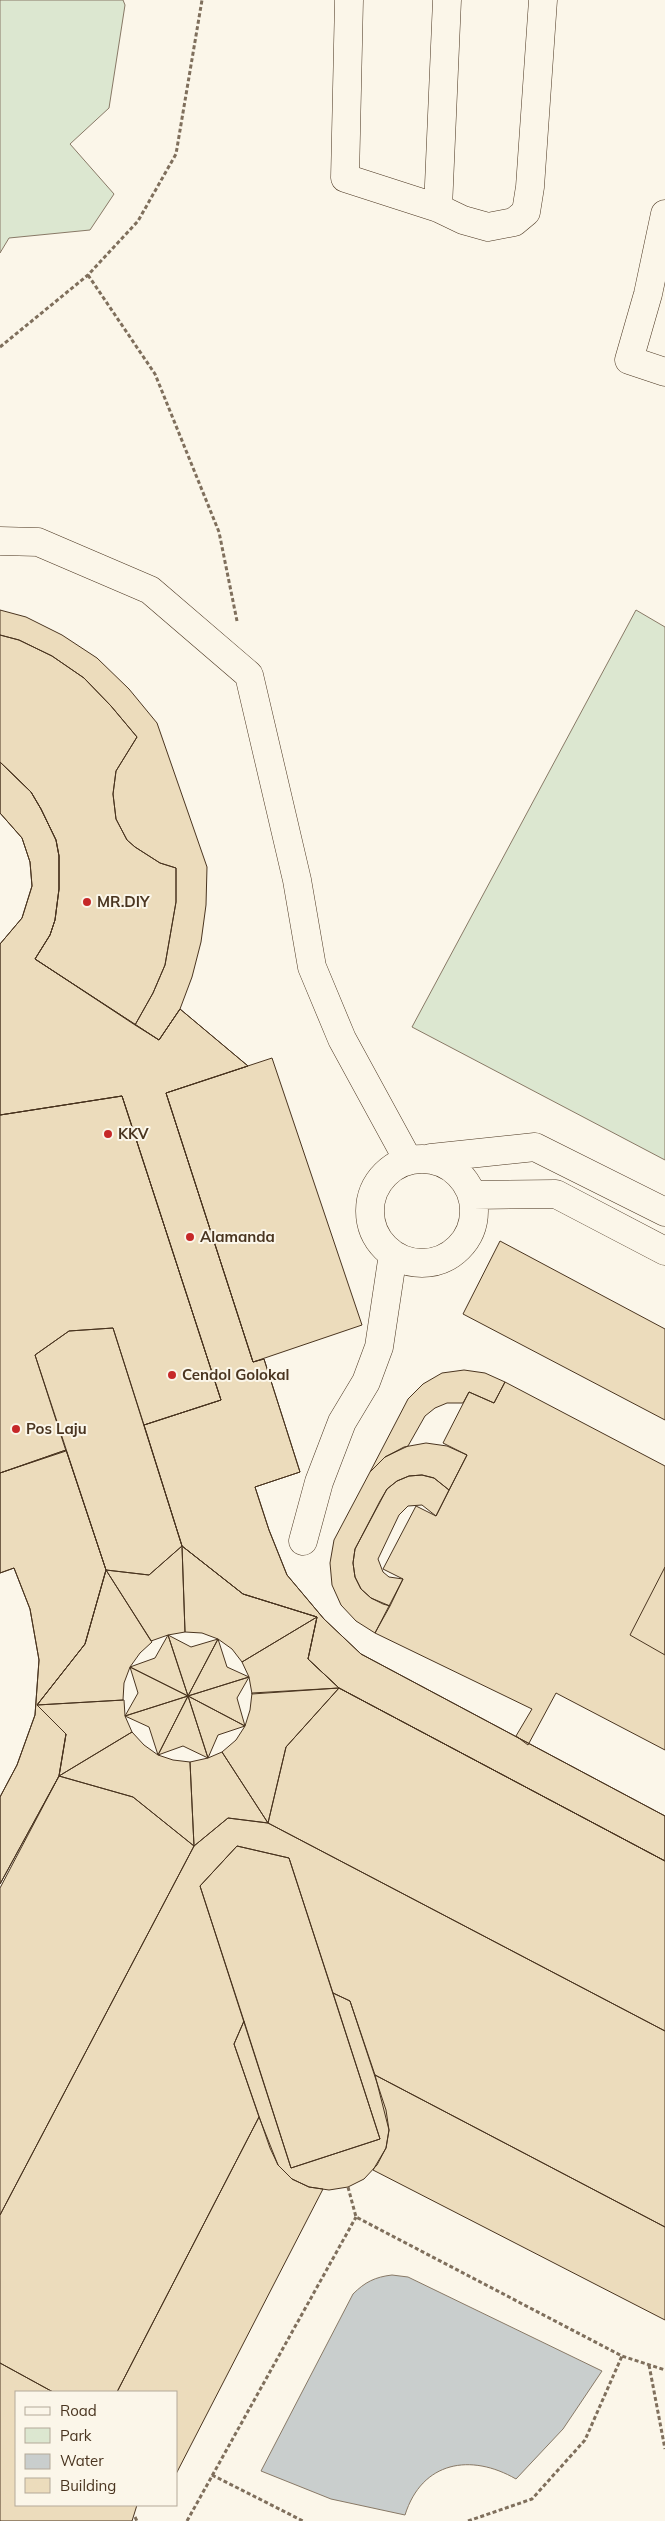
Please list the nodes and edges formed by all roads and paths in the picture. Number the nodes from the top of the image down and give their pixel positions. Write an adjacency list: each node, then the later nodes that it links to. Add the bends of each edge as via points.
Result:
1 (202, 0): 7 (path, via 176,154 138,221)
2 (349, 0): 5 (street, via 345,178)
3 (446, 0): 5 (street)
4 (543, 0): 5 (street, via 526,212 514,222 488,227)
5 (438, 208)
6 (665, 214): 9 (street, via 648,294 629,360)
7 (88, 275): 8 (path); 11 (path, via 159,382 219,532)
8 (0, 348)
9 (665, 372)
10 (0, 541): 11 (street, via 38,542 150,590)
11 (249, 675): 12 (street, via 297,880 312,966 342,1039)
12 (420, 1159): 13 (street, via 458,1171); 14 (street, via 535,1147); 16 (street, via 388,1171 374,1190 370,1213 377,1238)
13 (473, 1195): 15 (street, via 556,1194); 16 (street, via 474,1221 463,1244 442,1259 418,1263)
14 (665, 1212)
15 (665, 1251)
16 (393, 1254): 17 (street, via 379,1347 366,1382 342,1422 319,1482)
17 (303, 1541)
18 (348, 2187): 19 (path)
19 (356, 2217): 20 (path); 24 (path)
20 (622, 2356): 21 (path); 27 (path, via 585,2440 532,2499)
21 (649, 2365): 22 (path); 23 (path)
22 (665, 2370)
23 (665, 2449)
24 (212, 2476): 25 (path); 26 (path)
25 (187, 2521)
26 (304, 2521)
27 (468, 2521)

